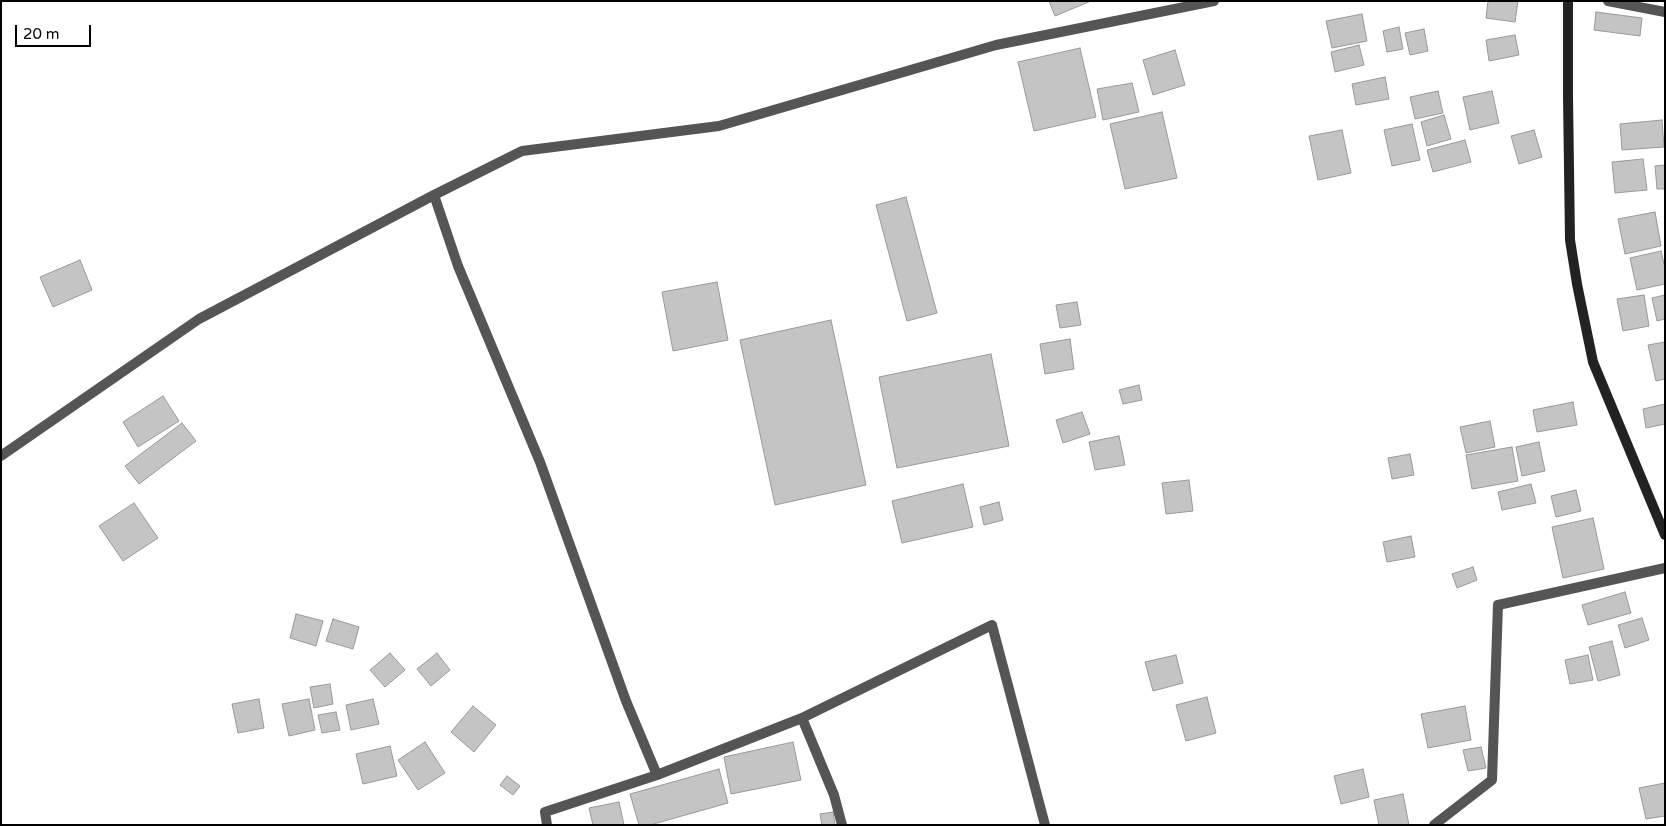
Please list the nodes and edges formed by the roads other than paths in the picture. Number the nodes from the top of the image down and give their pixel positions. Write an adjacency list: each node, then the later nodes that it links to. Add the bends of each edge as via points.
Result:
1 (1214, 1): 5 (street, via 996,45 719,126 522,151)
2 (1568, 1): 7 (street, via 1570,240 1577,284 1592,362)
3 (1608, 1): 4 (street)
4 (1665, 12)
5 (434, 195): 6 (street, via 199,319); 10 (street, via 458,266 540,462 626,702)
6 (1, 456)
7 (1665, 535)
8 (1665, 568): 14 (street, via 1498,605 1492,780)
9 (802, 718): 10 (street); 12 (street, via 834,795); 13 (street, via 992,625)
10 (656, 775): 11 (street, via 545,812)
11 (547, 825)
12 (842, 825)
13 (1045, 825)
14 (1434, 825)

